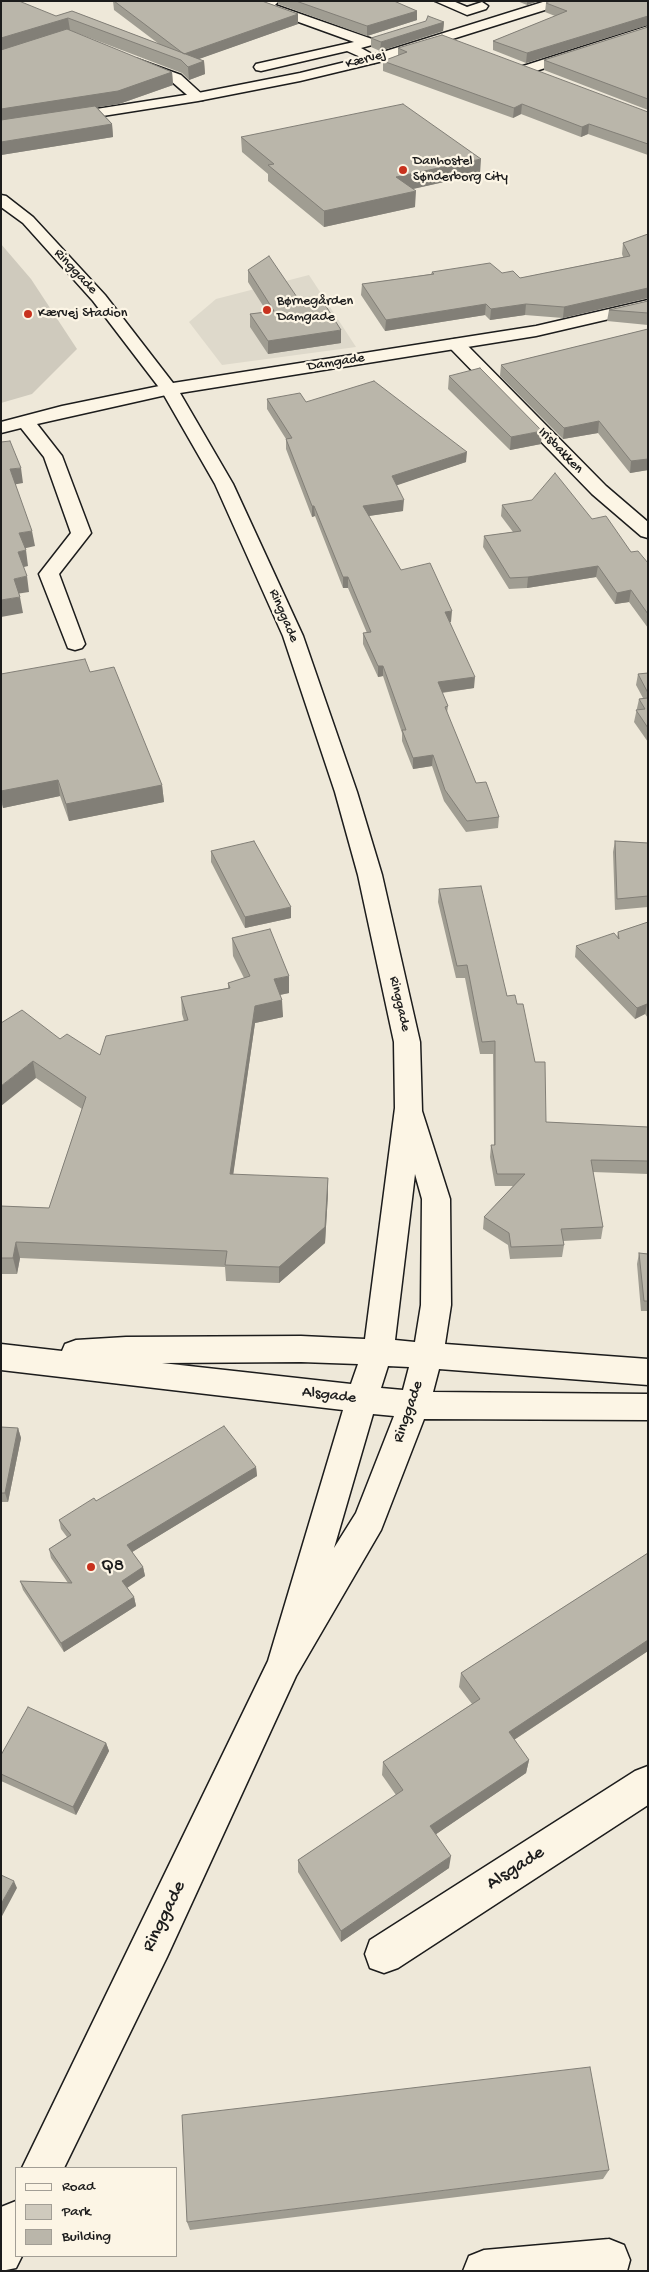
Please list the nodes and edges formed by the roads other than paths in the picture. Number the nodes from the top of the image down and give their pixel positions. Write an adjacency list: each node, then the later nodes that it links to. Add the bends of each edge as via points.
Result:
1 (273, 1): 8 (street, via 264,4)
2 (441, 1): 5 (street, via 467,12)
3 (496, 1): 5 (street)
4 (560, 1): 6 (street, Kærvej)
5 (482, 6): 6 (street)
6 (510, 17): 9 (street, Kærvej)
7 (648, 30): 16 (street, via 520,68)
8 (341, 33): 11 (street, via 372,40); 12 (street, via 310,43)
9 (443, 38): 10 (street); 14 (street, Kærvej)
10 (461, 45)
11 (349, 47): 12 (street); 14 (street)
12 (331, 52): 15 (street)
13 (122, 57): 17 (street, via 176,78)
14 (374, 59): 17 (street, Kærvej)
15 (261, 67)
16 (542, 76)
17 (198, 97): 18 (street, Kærvej)
18 (1, 128)
19 (1, 199): 22 (street, Ringgade, via 28,220 99,298)
20 (648, 304): 21 (street, Damgade, via 536,331)
21 (456, 344): 22 (street, Damgade); 25 (street, Irisbakken, via 599,490)
22 (169, 389): 23 (street, Damgade); 27 (street, Ringgade, via 224,484 293,636 346,792 370,875 407,1042)
23 (24, 421): 24 (street, Damgade); 26 (street, via 53,456 81,533 49,574)
24 (1, 428)
25 (648, 532)
26 (75, 644)
27 (409, 1108): 28 (street, Ringgade); 29 (street, Ringgade, via 436,1199 436,1305)
28 (378, 1352): 29 (street, Alsgade); 30 (street, Alsgade, via 126,1350); 32 (street, Ringgade)
29 (428, 1355): 31 (street, Alsgade); 33 (street, Ringgade)
30 (7, 1357): 32 (street, Alsgade)
31 (648, 1372)
32 (362, 1400): 33 (street, Alsgade); 35 (street, Ringgade)
33 (414, 1405): 34 (street, Alsgade); 35 (street, Ringgade, via 369,1520)
34 (648, 1407)
35 (284, 1664): 38 (street, Ringgade)
36 (648, 1784): 37 (street, Alsgade)
37 (384, 1954)
38 (43, 2167)
39 (15, 2224): 40 (street)
40 (1, 2253)
41 (484, 2271): 42 (street, via 609,2260)
42 (606, 2271)

